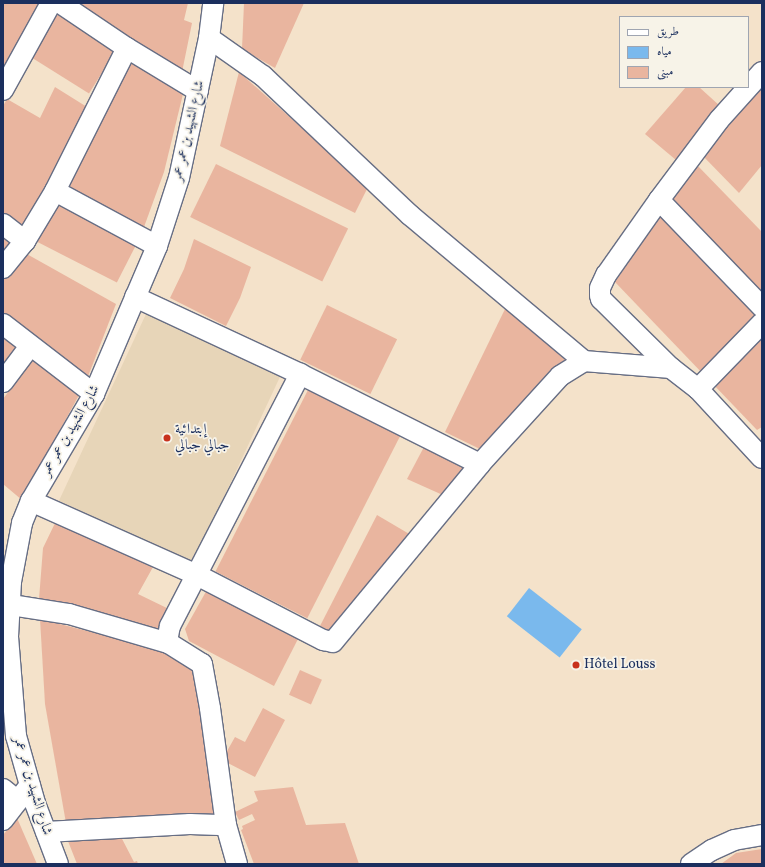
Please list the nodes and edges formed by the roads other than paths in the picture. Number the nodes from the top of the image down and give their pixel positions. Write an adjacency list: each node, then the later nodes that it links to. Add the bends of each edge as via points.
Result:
1 (51, 3): 9 (street)
2 (60, 3): 5 (street)
3 (213, 3): 4 (street, شارع الشهيد بن عمر عمر)
4 (209, 38): 10 (street, شارع الشهيد بن عمر عمر); 22 (street, via 263,76 410,215)
5 (127, 48): 10 (street); 11 (street)
6 (762, 72): 7 (street)
7 (749, 87)
8 (748, 88): 12 (street, via 719,120)
9 (3, 90)
10 (198, 91): 15 (street, شارع الشهيد بن عمر عمر, via 179,178)
11 (55, 191): 14 (street); 15 (street)
12 (659, 200): 18 (street); 23 (street, via 606,274 600,295 601,299)
13 (3, 224): 14 (street)
14 (25, 241): 16 (street)
15 (157, 246): 17 (street, شارع الشهيد بن عمر عمر)
16 (3, 268)
17 (135, 297): 24 (street); 27 (street, شارع الشهيد بن عمر عمر)
18 (762, 307)
19 (762, 323): 26 (street)
20 (3, 324): 21 (street)
21 (30, 346): 25 (street); 27 (street)
22 (584, 361): 23 (street); 29 (street, via 560,376)
23 (671, 368): 26 (street)
24 (300, 374): 29 (street); 31 (street)
25 (3, 382)
26 (698, 389): 28 (street)
27 (94, 394): 30 (street, شارع الشهيد بن عمر عمر)
28 (758, 448)
29 (480, 464): 31 (street, via 333,642 323,640)
30 (31, 502): 31 (street); 32 (street, شارع الشهيد بن عمر عمر, via 22,523)
31 (197, 575): 34 (street, via 170,626)
32 (7, 578): 33 (street, شارع الشهيد بن عمر عمر)
33 (10, 605): 34 (street, via 69,614); 35 (street, شارع الشهيد بن عمر عمر, via 8,637 16,736)
34 (168, 643): 38 (street, via 202,664)
35 (30, 785): 36 (street); 39 (street, شارع الشهيد بن عمر عمر)
36 (10, 795): 37 (street)
37 (3, 820)
38 (226, 824): 39 (street); 43 (street)
39 (46, 832): 42 (street, شارع الشهيد بن عمر عمر)
40 (762, 835): 41 (street, via 734,840 712,850)
41 (695, 863)
42 (58, 864)
43 (237, 864)

